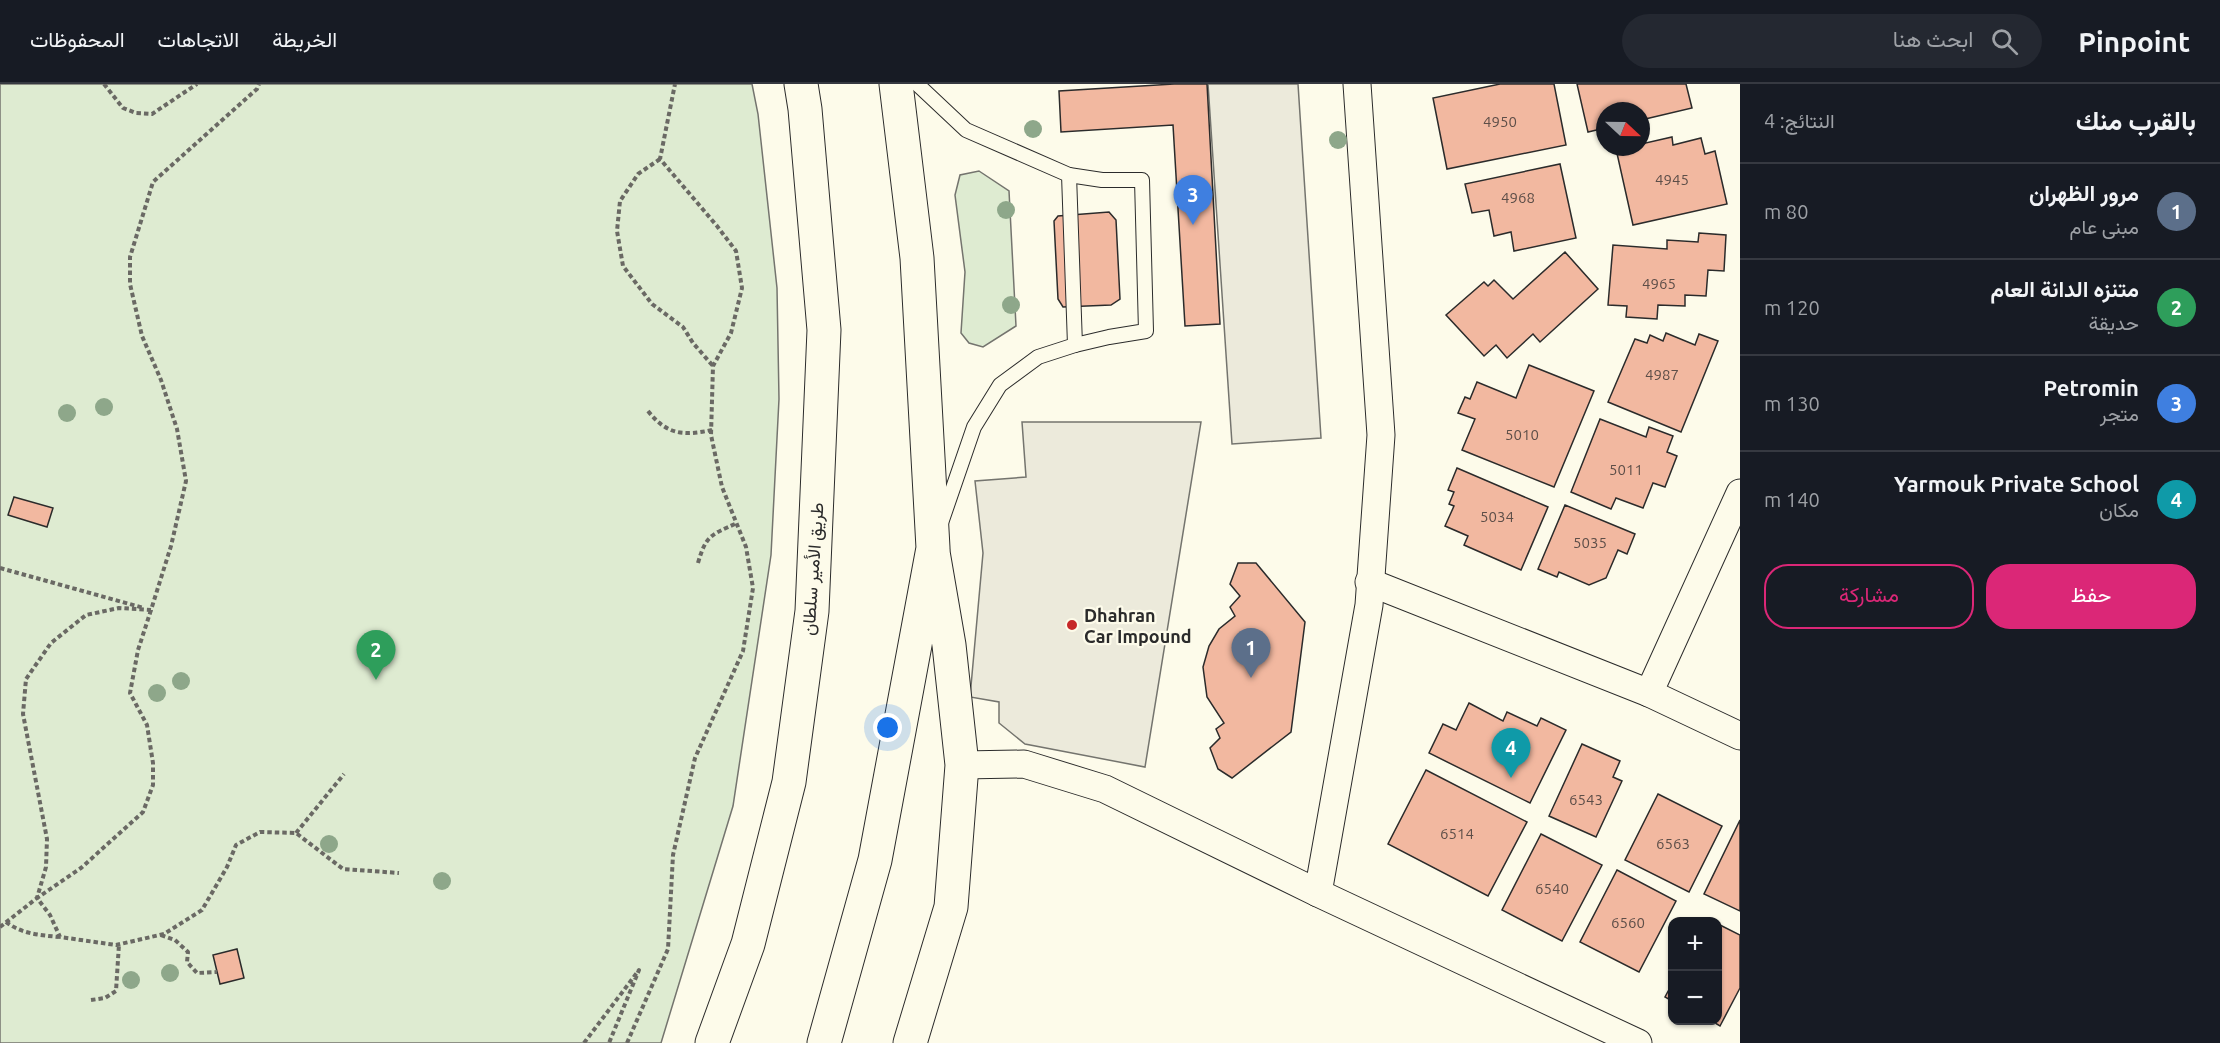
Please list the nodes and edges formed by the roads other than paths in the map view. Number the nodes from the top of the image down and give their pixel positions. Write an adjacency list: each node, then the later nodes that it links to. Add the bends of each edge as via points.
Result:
1 (801, 84): 14 (main road, طريق الأمير سلطان, via 824,330 812,612 789,782 748,944)
2 (896, 84): 8 (main road, via 917,258)
3 (917, 84): 5 (lane, via 966,130)
4 (1357, 84): 9 (street, via 1381,435)
5 (1069, 175): 6 (lane); 6 (lane, via 1142,180 1146,332)
6 (1075, 345): 8 (lane, via 1038,357 1000,384 974,428)
7 (1740, 493): 10 (street)
8 (933, 548): 12 (main road, via 949,645); 15 (main road, via 875,860)
9 (1369, 582): 10 (street); 13 (street, via 1369,605)
10 (1649, 693): 11 (street)
11 (1740, 736)
12 (962, 765): 13 (street, via 1024,764 1105,789); 16 (main road, via 951,907)
13 (1318, 893): 17 (street)
14 (712, 1043)
15 (824, 1043)
16 (910, 1043)
17 (1638, 1043)

